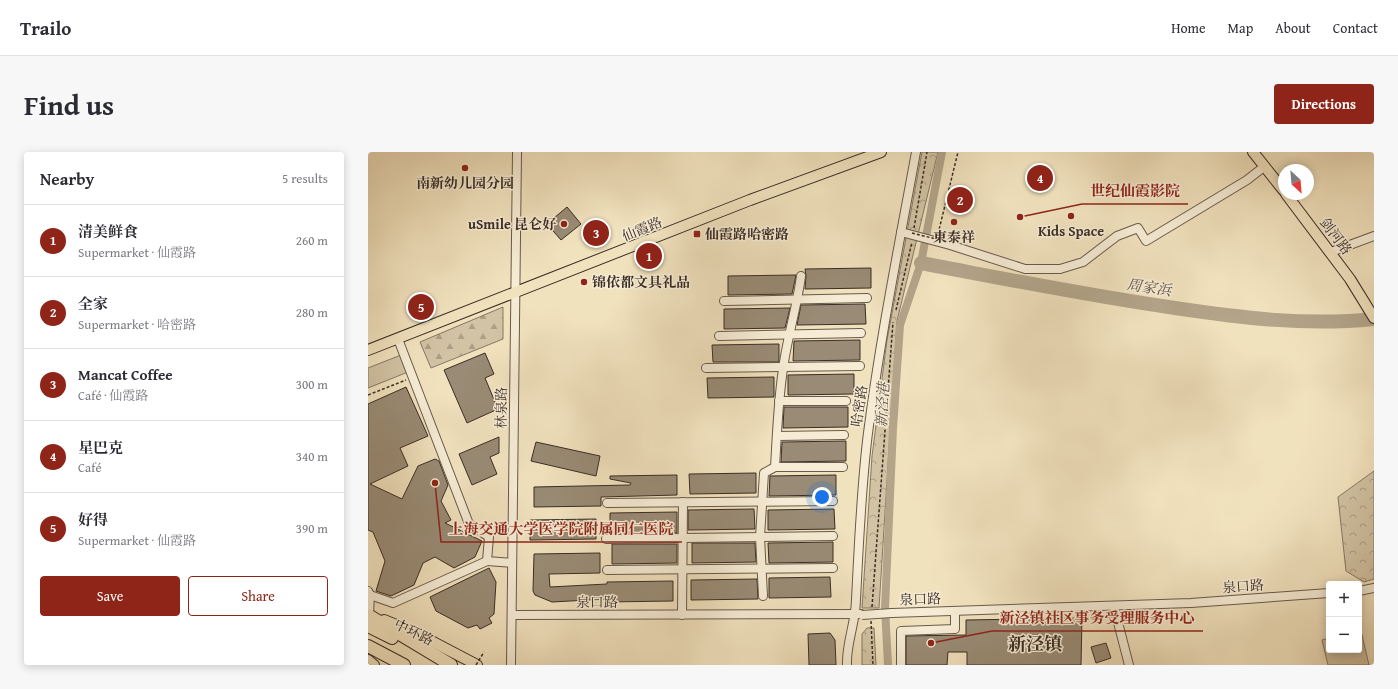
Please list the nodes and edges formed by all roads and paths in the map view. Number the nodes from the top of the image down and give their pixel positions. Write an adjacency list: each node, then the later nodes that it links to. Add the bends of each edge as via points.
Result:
1 (517, 152): 16 (street, 林泉路)
2 (881, 152): 16 (main road, 仙霞路, via 750,200)
3 (916, 152): 10 (street, 哈密路)
4 (927, 152): 11 (path)
5 (958, 152): 13 (path)
6 (1253, 152): 7 (main road)
7 (1265, 166): 8 (main road); 13 (street, via 1247,180 1146,241 1138,228 1117,236 1083,262 1060,269 1025,269)
8 (1278, 183)
9 (1291, 200): 14 (main road, 剑河路)
10 (901, 232): 11 (street); 60 (street, 哈密路, via 868,434 859,534)
11 (913, 234): 13 (street, bridge); 13 (path, bridge); 20 (path)
12 (1374, 236): 14 (street)
13 (936, 240)
14 (1331, 252): 22 (main road, 剑河路)
15 (801, 276): 18 (street)
16 (515, 293): 26 (main road, 仙霞路); 48 (street, 林泉路)
17 (867, 298): 18 (street)
18 (798, 299): 19 (street); 24 (street)
19 (724, 301)
20 (896, 311)
21 (894, 318): 61 (path)
22 (1374, 318)
23 (861, 333): 24 (street)
24 (790, 335): 25 (street); 29 (street)
25 (719, 336)
26 (398, 339): 27 (main road, 仙霞路); 31 (street)
27 (368, 350)
28 (860, 366): 29 (street)
29 (783, 367): 30 (street); 33 (street)
30 (706, 368)
31 (413, 377): 32 (path); 47 (street, via 469,524 489,537)
32 (368, 395)
33 (779, 401): 34 (street); 36 (street)
34 (846, 401)
35 (844, 435): 36 (street)
36 (777, 436): 37 (street)
37 (775, 467): 38 (street); 41 (street, via 764,473)
38 (842, 467)
39 (833, 501): 41 (street)
40 (683, 502): 41 (street); 42 (street); 45 (street)
41 (761, 502): 44 (street)
42 (606, 503)
43 (833, 536): 44 (street)
44 (760, 537): 45 (street); 49 (street)
45 (683, 538): 46 (street); 51 (street)
46 (606, 539)
47 (487, 561): 48 (street); 55 (street, via 393,603)
48 (512, 563): 62 (street, 林泉路)
49 (762, 568): 50 (street); 51 (street); 57 (street)
50 (833, 568)
51 (683, 569): 52 (street); 63 (street)
52 (606, 570)
53 (1374, 588): 54 (street)
54 (1362, 590)
55 (369, 592): 64 (street)
56 (1326, 593): 58 (street, 泉口路)
57 (763, 596)
58 (1114, 606): 59 (street, 泉口路); 77 (street)
59 (956, 611): 61 (street, 泉口路, bridge); 76 (street, via 955,629 901,631)
60 (859, 614): 61 (street, 泉口路, bridge); 63 (street, 泉口路); 74 (street, 哈密路, via 846,653)
61 (871, 614): 75 (path)
62 (512, 615): 63 (street, 泉口路); 73 (street, 林泉路)
63 (682, 615)
64 (368, 617): 70 (highway, 中环路); 71 (highway); 72 (main road, via 416,633)
65 (368, 646): 69 (highway)
66 (484, 652): 72 (path, bridge)
67 (368, 660): 68 (main road)
68 (374, 665)
69 (404, 665)
70 (447, 665)
71 (451, 665)
72 (477, 665)
73 (511, 665)
74 (847, 665)
75 (874, 665)
76 (901, 665)
77 (1129, 665)

